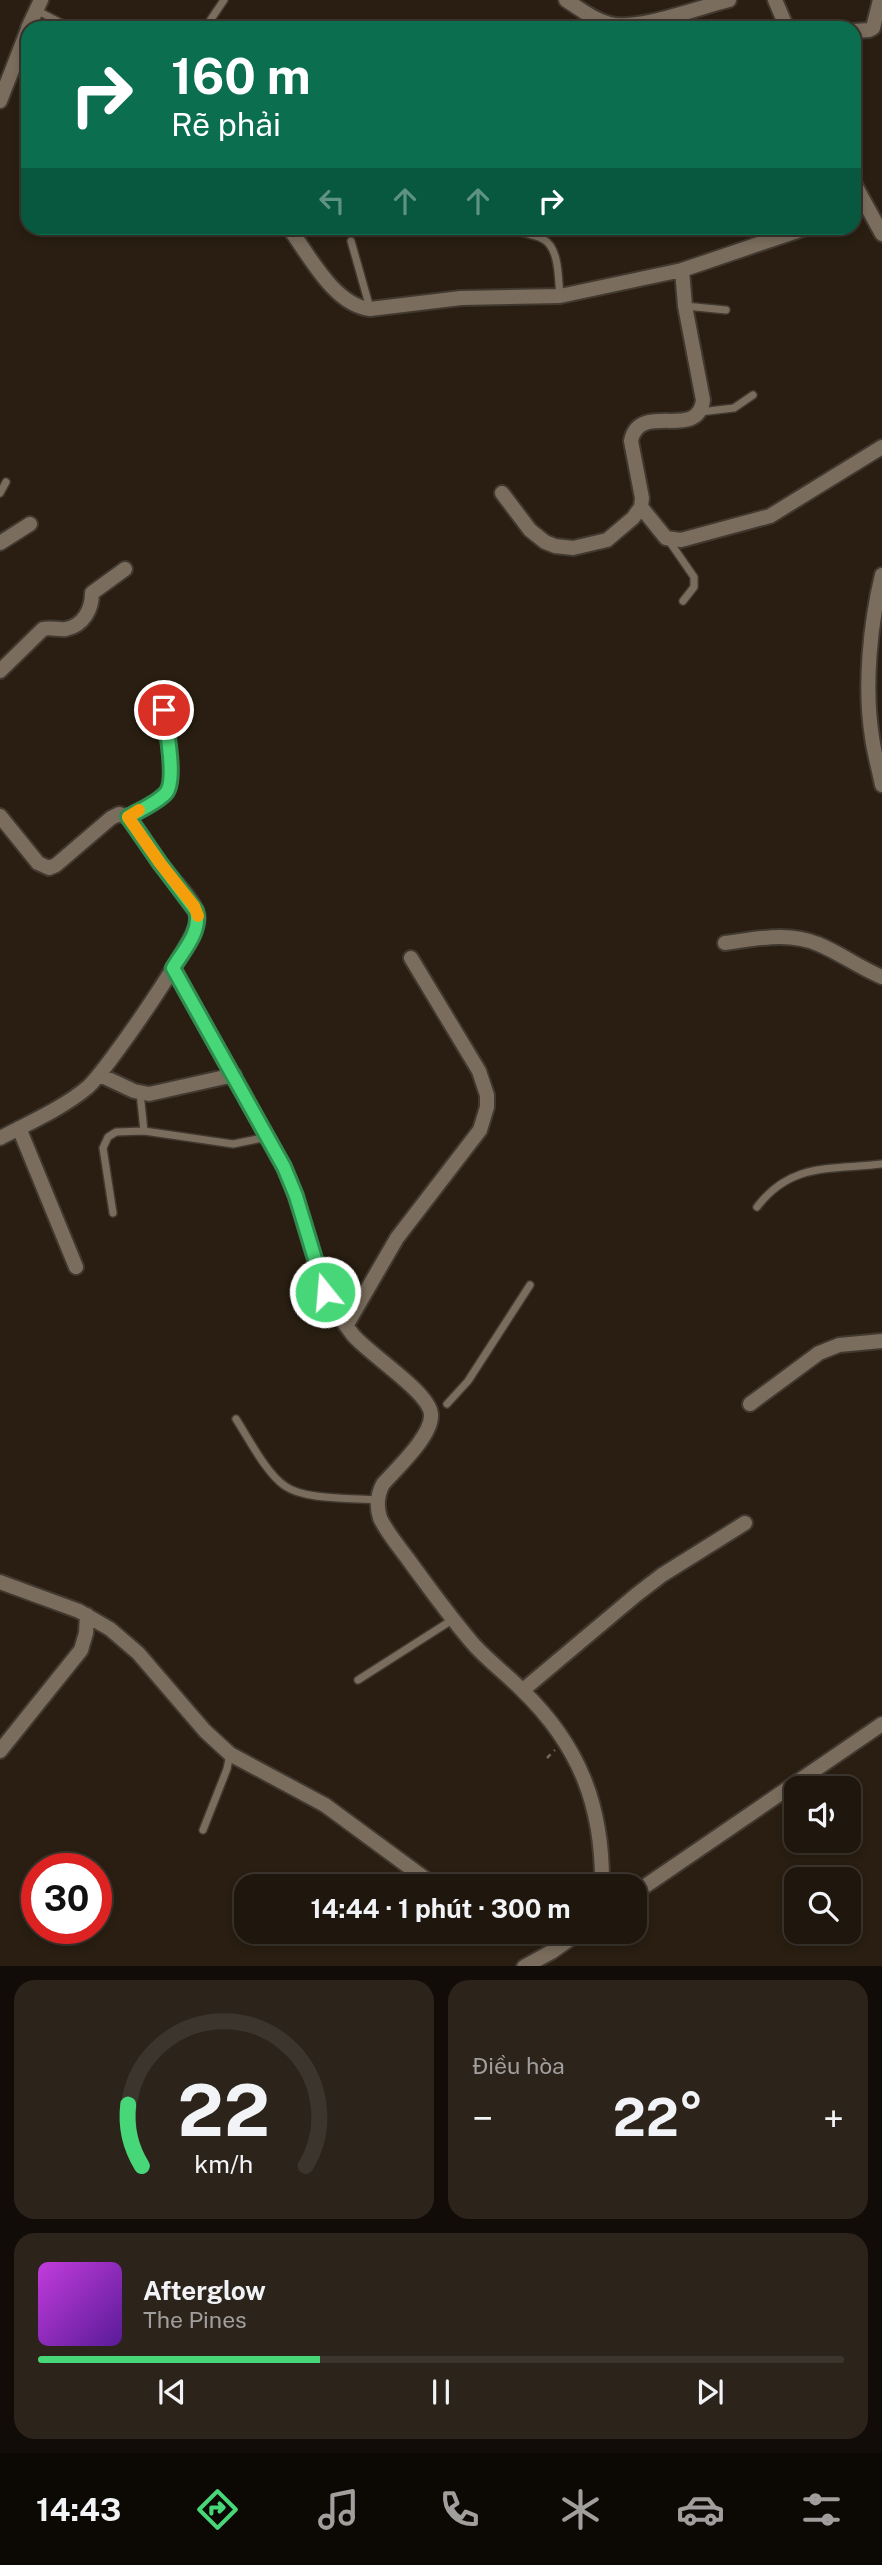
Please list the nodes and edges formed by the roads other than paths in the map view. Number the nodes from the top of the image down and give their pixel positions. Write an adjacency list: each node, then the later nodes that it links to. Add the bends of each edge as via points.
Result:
1 (224, 0): 9 (lane)
2 (566, 0): 10 (street)
3 (729, 0): 6 (street)
4 (775, 0): 12 (street)
5 (880, 0): 13 (street, via 873,28)
6 (694, 4): 11 (street)
7 (38, 5): 8 (lane)
8 (61, 21)
9 (210, 21)
10 (600, 21)
11 (646, 21)
12 (784, 21)
13 (861, 30)
14 (21, 46): 15 (street)
15 (0, 101)
16 (861, 209): 17 (street)
17 (882, 234)
18 (294, 235): 25 (street, via 341,298)
19 (532, 235): 23 (lane, via 550,244)
20 (767, 235): 22 (street)
21 (351, 241): 25 (lane)
22 (682, 270): 23 (street); 24 (street)
23 (560, 296): 25 (street, via 460,298)
24 (685, 306): 26 (lane); 28 (street, via 702,400)
25 (370, 309)
26 (726, 310)
27 (753, 395): 28 (lane, via 734,408)
28 (699, 412): 33 (street, via 689,420 645,422 634,432 631,440)
29 (882, 447): 35 (street, via 770,516 681,540)
30 (6, 482): 31 (lane)
31 (0, 493)
32 (502, 493): 33 (street, via 538,537 565,548 607,540)
33 (641, 507): 35 (street)
34 (30, 524): 36 (street)
35 (666, 538): 39 (lane, via 694,577 694,587)
36 (0, 543)
37 (125, 569): 40 (street, via 92,593 87,615 69,628 43,629)
38 (882, 575): 42 (street, via 869,689)
39 (683, 601)
40 (0, 671)
41 (162, 689): 44 (lane, via 171,782 165,794)
42 (882, 785)
43 (0, 816): 44 (street, via 46,868 56,865 111,818 119,814)
44 (132, 821): 47 (street, via 198,915 195,931)
45 (725, 943): 48 (street, via 801,938)
46 (411, 958): 61 (street, via 479,1071 487,1107 480,1130 397,1238)
47 (173, 968): 49 (street); 50 (street)
48 (882, 977)
49 (100, 1075): 51 (street); 52 (street, via 74,1097)
50 (234, 1075): 51 (street); 54 (street)
51 (140, 1093): 53 (lane)
52 (19, 1128): 55 (street); 59 (street)
53 (145, 1131): 54 (lane, via 233,1144); 58 (lane, via 116,1132 104,1143)
54 (268, 1137): 61 (street, via 296,1196 325,1292)
55 (0, 1138)
56 (882, 1164): 57 (lane, via 802,1173 781,1182)
57 (757, 1207)
58 (113, 1213)
59 (76, 1267)
60 (530, 1284): 63 (lane, via 468,1381)
61 (346, 1326): 66 (street, via 365,1349 421,1394 435,1414 427,1433 383,1484)
62 (882, 1341): 64 (street, via 839,1345 819,1353)
63 (447, 1404)
64 (750, 1404)
65 (236, 1419): 66 (lane, via 286,1487 301,1494)
66 (377, 1500): 70 (street, via 383,1525)
67 (745, 1523): 72 (street, via 645,1588)
68 (0, 1582): 69 (street)
69 (87, 1615): 74 (street, via 81,1650); 75 (street, via 138,1653)
70 (452, 1620): 71 (lane); 72 (street)
71 (358, 1680)
72 (523, 1690): 78 (street, via 565,1740 579,1766 600,1833)
73 (882, 1724): 79 (street)
74 (0, 1751)
75 (230, 1754): 76 (lane); 77 (street, via 325,1805)
76 (203, 1830)
77 (419, 1874)
78 (602, 1874)
79 (647, 1885)
80 (556, 1944): 82 (street)
81 (564, 1944): 82 (street)
82 (560, 1947): 83 (street)
83 (524, 1966)

